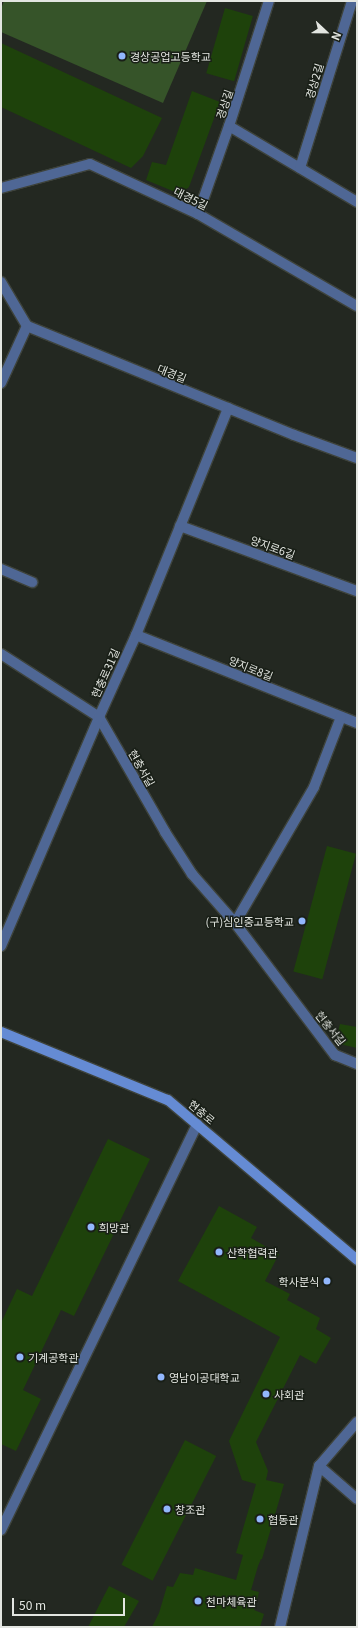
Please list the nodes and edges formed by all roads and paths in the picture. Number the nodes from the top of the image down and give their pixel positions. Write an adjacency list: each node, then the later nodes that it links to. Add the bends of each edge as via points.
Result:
1 (269, 1): 3 (street, 경상길)
2 (352, 1): 4 (street, 경상2길)
3 (229, 126): 4 (street); 7 (street, 경상길)
4 (300, 168): 6 (street)
5 (1, 188): 7 (street, 대경5길, via 90,164)
6 (357, 202)
7 (198, 214): 9 (street, 대경5길)
8 (1, 282): 10 (street)
9 (357, 306)
10 (27, 326): 11 (street); 12 (street, 대경길)
11 (1, 383)
12 (228, 408): 14 (street, 대경길); 15 (street, 현충로31길)
13 (357, 447): 14 (street)
14 (355, 457)
15 (180, 526): 18 (street, 양지로6길); 19 (street, 현충로31길)
16 (1, 569): 17 (street)
17 (32, 582)
18 (357, 591)
19 (136, 635): 21 (street, 현충로31길); 22 (street, 양지로8길)
20 (1, 654): 21 (street, 현충서길)
21 (99, 717): 24 (street, 현충서길, via 192,874); 25 (street, 현충로31길)
22 (341, 717): 23 (street, 양지로8길); 24 (street, via 314,787)
23 (357, 724)
24 (235, 923): 27 (street, 현충서길, via 335,1055)
25 (1, 946)
26 (1, 1032): 28 (main road, 현충로, via 168,1100)
27 (357, 1064)
28 (198, 1124): 29 (main road, 현충로); 33 (street)
29 (357, 1260)
30 (357, 1422): 31 (street)
31 (319, 1466): 32 (street); 34 (street)
32 (357, 1499)
33 (1, 1530)
34 (280, 1627)

